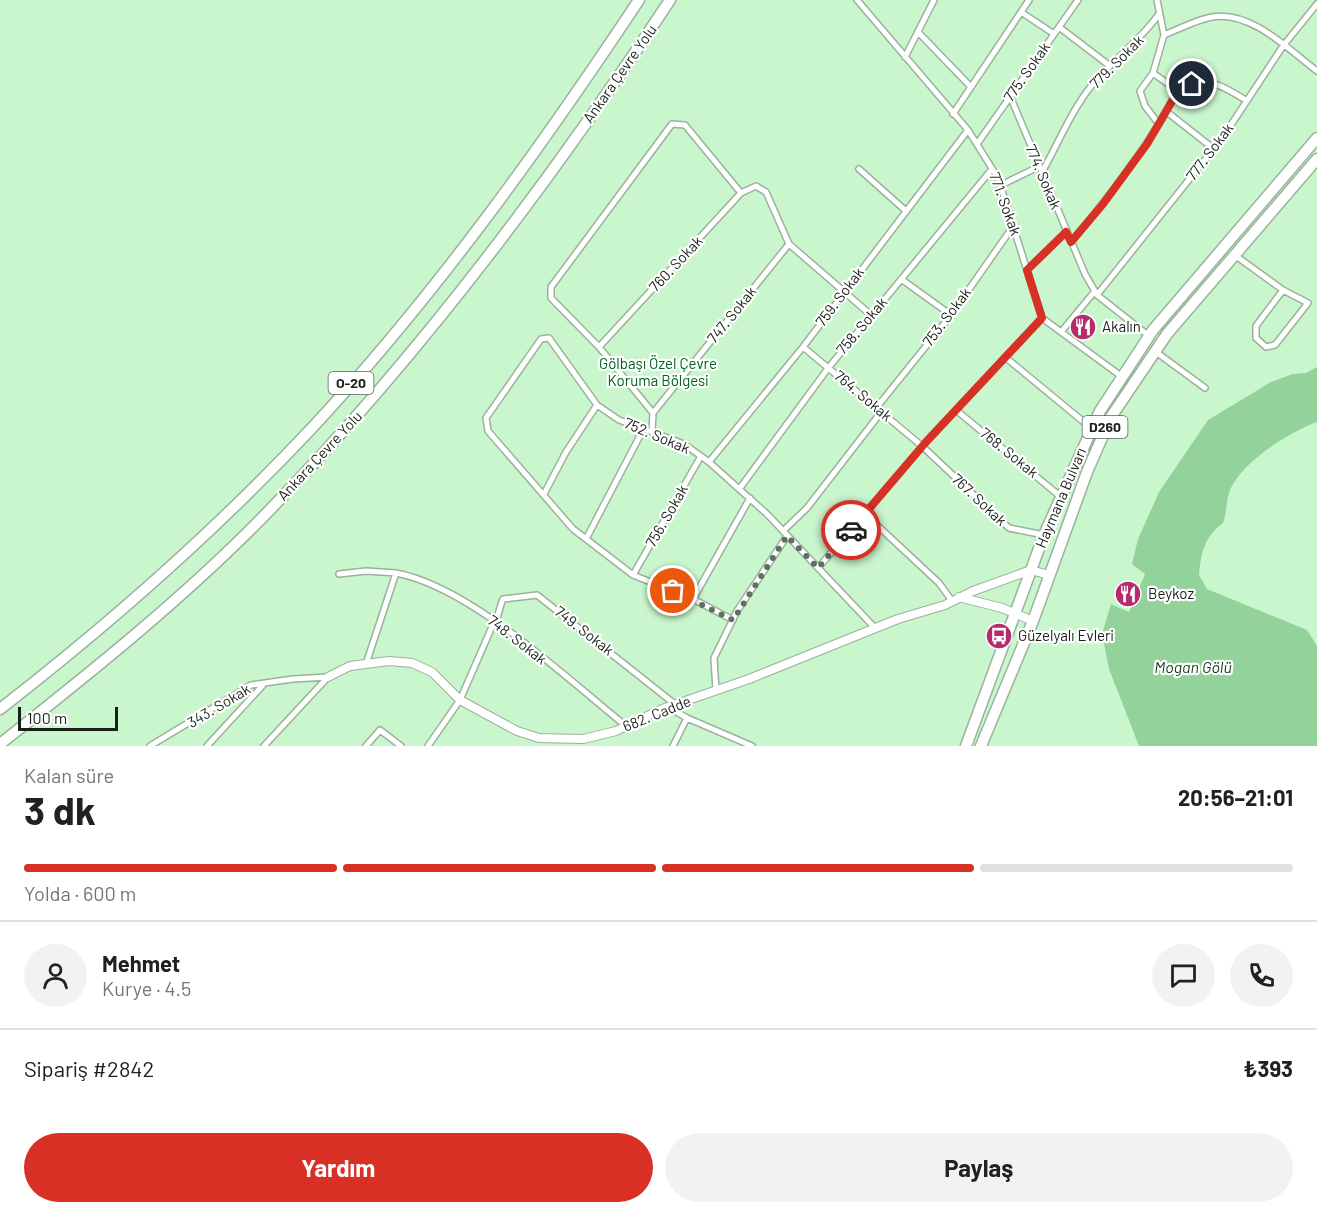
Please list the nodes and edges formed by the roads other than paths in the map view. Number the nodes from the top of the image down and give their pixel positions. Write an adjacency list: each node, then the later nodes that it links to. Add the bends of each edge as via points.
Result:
1 (639, 0): 98 (highway, Ankara Çevre Yolu / O-20, via 478,225 376,354 312,427 242,500 149,587)
2 (670, 0): 102 (highway, Ankara Çevre Yolu / O-20, via 542,185 436,323 351,423 221,557 85,677)
3 (857, 0): 16 (street, 771. Sokak)
4 (934, 0): 12 (street)
5 (1029, 0): 9 (street)
6 (1078, 0): 11 (street, 775. Sokak)
7 (1157, 0): 10 (street)
8 (1317, 4): 15 (street, 777. Sokak)
9 (1021, 12): 13 (street); 20 (street)
10 (1159, 14): 14 (street); 17 (street, 779. Sokak, via 1147,32)
11 (1059, 27): 13 (street, 775. Sokak); 17 (street)
12 (918, 32): 16 (street); 20 (street)
13 (1054, 34): 22 (street, 775. Sokak)
14 (1164, 35): 15 (street, via 1212,17 1231,17 1247,22); 19 (street)
15 (1282, 46): 18 (street); 23 (street, 777. Sokak)
16 (905, 57): 25 (street, 771. Sokak)
17 (1110, 66): 35 (street, 779. Sokak, via 1090,87)
18 (1317, 71)
19 (1153, 74): 21 (street); 26 (street, via 1140,91 1144,106)
20 (971, 87): 25 (street)
21 (1178, 91): 23 (street, via 1192,84 1208,83 1227,88); 24 (street)
22 (1010, 96): 29 (street, 775. Sokak); 32 (street, 774. Sokak)
23 (1247, 101): 30 (street, 777. Sokak)
24 (1167, 112): 26 (street); 30 (street)
25 (953, 114): 27 (street, 771. Sokak)
26 (1159, 124): 41 (street)
27 (968, 130): 29 (street, 771. Sokak); 38 (street, 759. Sokak)
28 (1317, 138): 53 (highway, Haymana Bulvarı / D260)
29 (977, 144): 34 (street, 771. Sokak)
30 (1214, 149): 48 (street, 777. Sokak)
31 (1317, 159): 43 (highway, Haymana Bulvarı / D260)
32 (1038, 167): 35 (street, 774. Sokak); 36 (street)
33 (859, 169): 38 (street)
34 (992, 169): 36 (street, 771. Sokak); 45 (street, 758. Sokak)
35 (1041, 174): 40 (street, 774. Sokak)
36 (1000, 185): 39 (street, 771. Sokak)
37 (741, 193): 42 (street, 760. Sokak, via 756,186 766,192); 54 (street, 760. Sokak); 54 (street, via 685,125 672,124 550,290 551,298)
38 (906, 211): 47 (street, 759. Sokak)
39 (1014, 225): 44 (street, 771. Sokak); 50 (street, 753. Sokak)
40 (1066, 232): 41 (street, 774. Sokak); 44 (street)
41 (1071, 242): 48 (street, 774. Sokak)
42 (789, 244): 47 (street); 64 (street, 747. Sokak)
43 (1236, 256): 46 (street); 56 (highway, Haymana Bulvarı / D260)
44 (1027, 270): 51 (street, 771. Sokak)
45 (901, 279): 49 (street, 758. Sokak); 50 (street)
46 (1284, 290): 46 (street, via 1308,303 1275,345 1266,347 1256,338 1256,326)
47 (844, 293): 49 (street); 55 (street, 759. Sokak)
48 (1096, 293): 52 (street, 777. Sokak); 53 (street, 774. Sokak)
49 (871, 315): 58 (street, 758. Sokak)
50 (951, 315): 62 (street, 753. Sokak)
51 (1042, 318): 52 (street); 57 (street)
52 (1061, 332): 59 (street)
53 (1149, 336): 59 (highway, Haymana Bulvarı / D260)
54 (599, 347): 64 (street)
55 (803, 347): 58 (street, 764. Sokak); 70 (street, 759. Sokak)
56 (1154, 351): 60 (street); 84 (highway, Haymana Bulvarı / D260, via 1103,431)
57 (1005, 357): 63 (street); 65 (street)
58 (829, 367): 62 (street, 764. Sokak); 71 (street, 758. Sokak)
59 (1121, 376): 65 (highway, Haymana Bulvarı / D260)
60 (1206, 388)
61 (597, 405): 66 (street, 752. Sokak, via 619,420); 72 (street); 72 (street, 752. Sokak, via 549,338 543,338 486,418 488,431)
62 (880, 409): 68 (street, 764. Sokak); 76 (street, 753. Sokak)
63 (956, 410): 68 (street); 73 (street, 768. Sokak)
64 (653, 413): 67 (street)
65 (1091, 428): 73 (highway, Haymana Bulvarı / D260)
66 (644, 429): 67 (street, 752. Sokak); 78 (street)
67 (652, 431): 69 (street, 752. Sokak)
68 (922, 446): 75 (street); 77 (street, 767. Sokak, via 1008,528)
69 (701, 456): 70 (street, 752. Sokak); 83 (street, 756. Sokak)
70 (709, 462): 71 (street, 752. Sokak)
71 (740, 488): 74 (street, 752. Sokak)
72 (544, 494): 78 (street, 752. Sokak)
73 (1061, 497): 77 (highway, Haymana Bulvarı / D260)
74 (750, 498): 76 (street, 752. Sokak); 85 (street)
75 (865, 514): 79 (street); 86 (street)
76 (785, 533): 79 (street, 752. Sokak); 88 (street, 753. Sokak)
77 (1044, 535): 80 (highway, Haymana Bulvarı / D260)
78 (586, 539): 83 (street, 752. Sokak)
79 (818, 568): 91 (street, 752. Sokak)
80 (1031, 570): 84 (main road); 86 (main road, 682. Cadde); 87 (highway, Haymana Bulvarı / D260)
81 (396, 573): 82 (street, 748. Sokak); 90 (street, 748. Sokak, via 450,593); 92 (street)
82 (339, 574)
83 (633, 575): 85 (street, 752. Sokak)
84 (1049, 575): 89 (highway, Haymana Bulvarı / D260)
85 (693, 599): 88 (street, 752. Sokak)
86 (956, 599): 87 (main road); 91 (main road, 682. Cadde)
87 (1015, 613): 89 (main road); 111 (highway, Haymana Bulvarı / D260)
88 (733, 620): 95 (street, 753. Sokak, via 714,658)
89 (1033, 621): 112 (highway, Haymana Bulvarı / D260)
90 (497, 623): 96 (street); 97 (street, 749. Sokak, via 503,599 537,595); 100 (street, 748. Sokak)
91 (875, 628): 95 (main road, 682. Cadde)
92 (366, 664): 93 (main road, 682. Cadde, via 350,666); 96 (main road, 682. Cadde, via 412,663 432,672)
93 (328, 677): 94 (street, 343. Sokak); 105 (street)
94 (264, 684): 103 (street, 343. Sokak, via 251,685); 104 (street)
95 (716, 691): 97 (main road, 682. Cadde)
96 (460, 700): 101 (main road, 682. Cadde, via 517,731); 108 (street)
97 (672, 706): 99 (street); 100 (main road, 682. Cadde)
98 (0, 710)
99 (687, 718): 109 (street); 110 (street)
100 (626, 726): 101 (main road, 682. Cadde)
101 (581, 743)
102 (0, 744)
103 (150, 746)
104 (207, 746)
105 (264, 746)
106 (366, 746): 107 (street, via 380,730)
107 (401, 746)
108 (428, 746)
109 (673, 746)
110 (750, 746)
111 (966, 746)
112 (981, 746)

